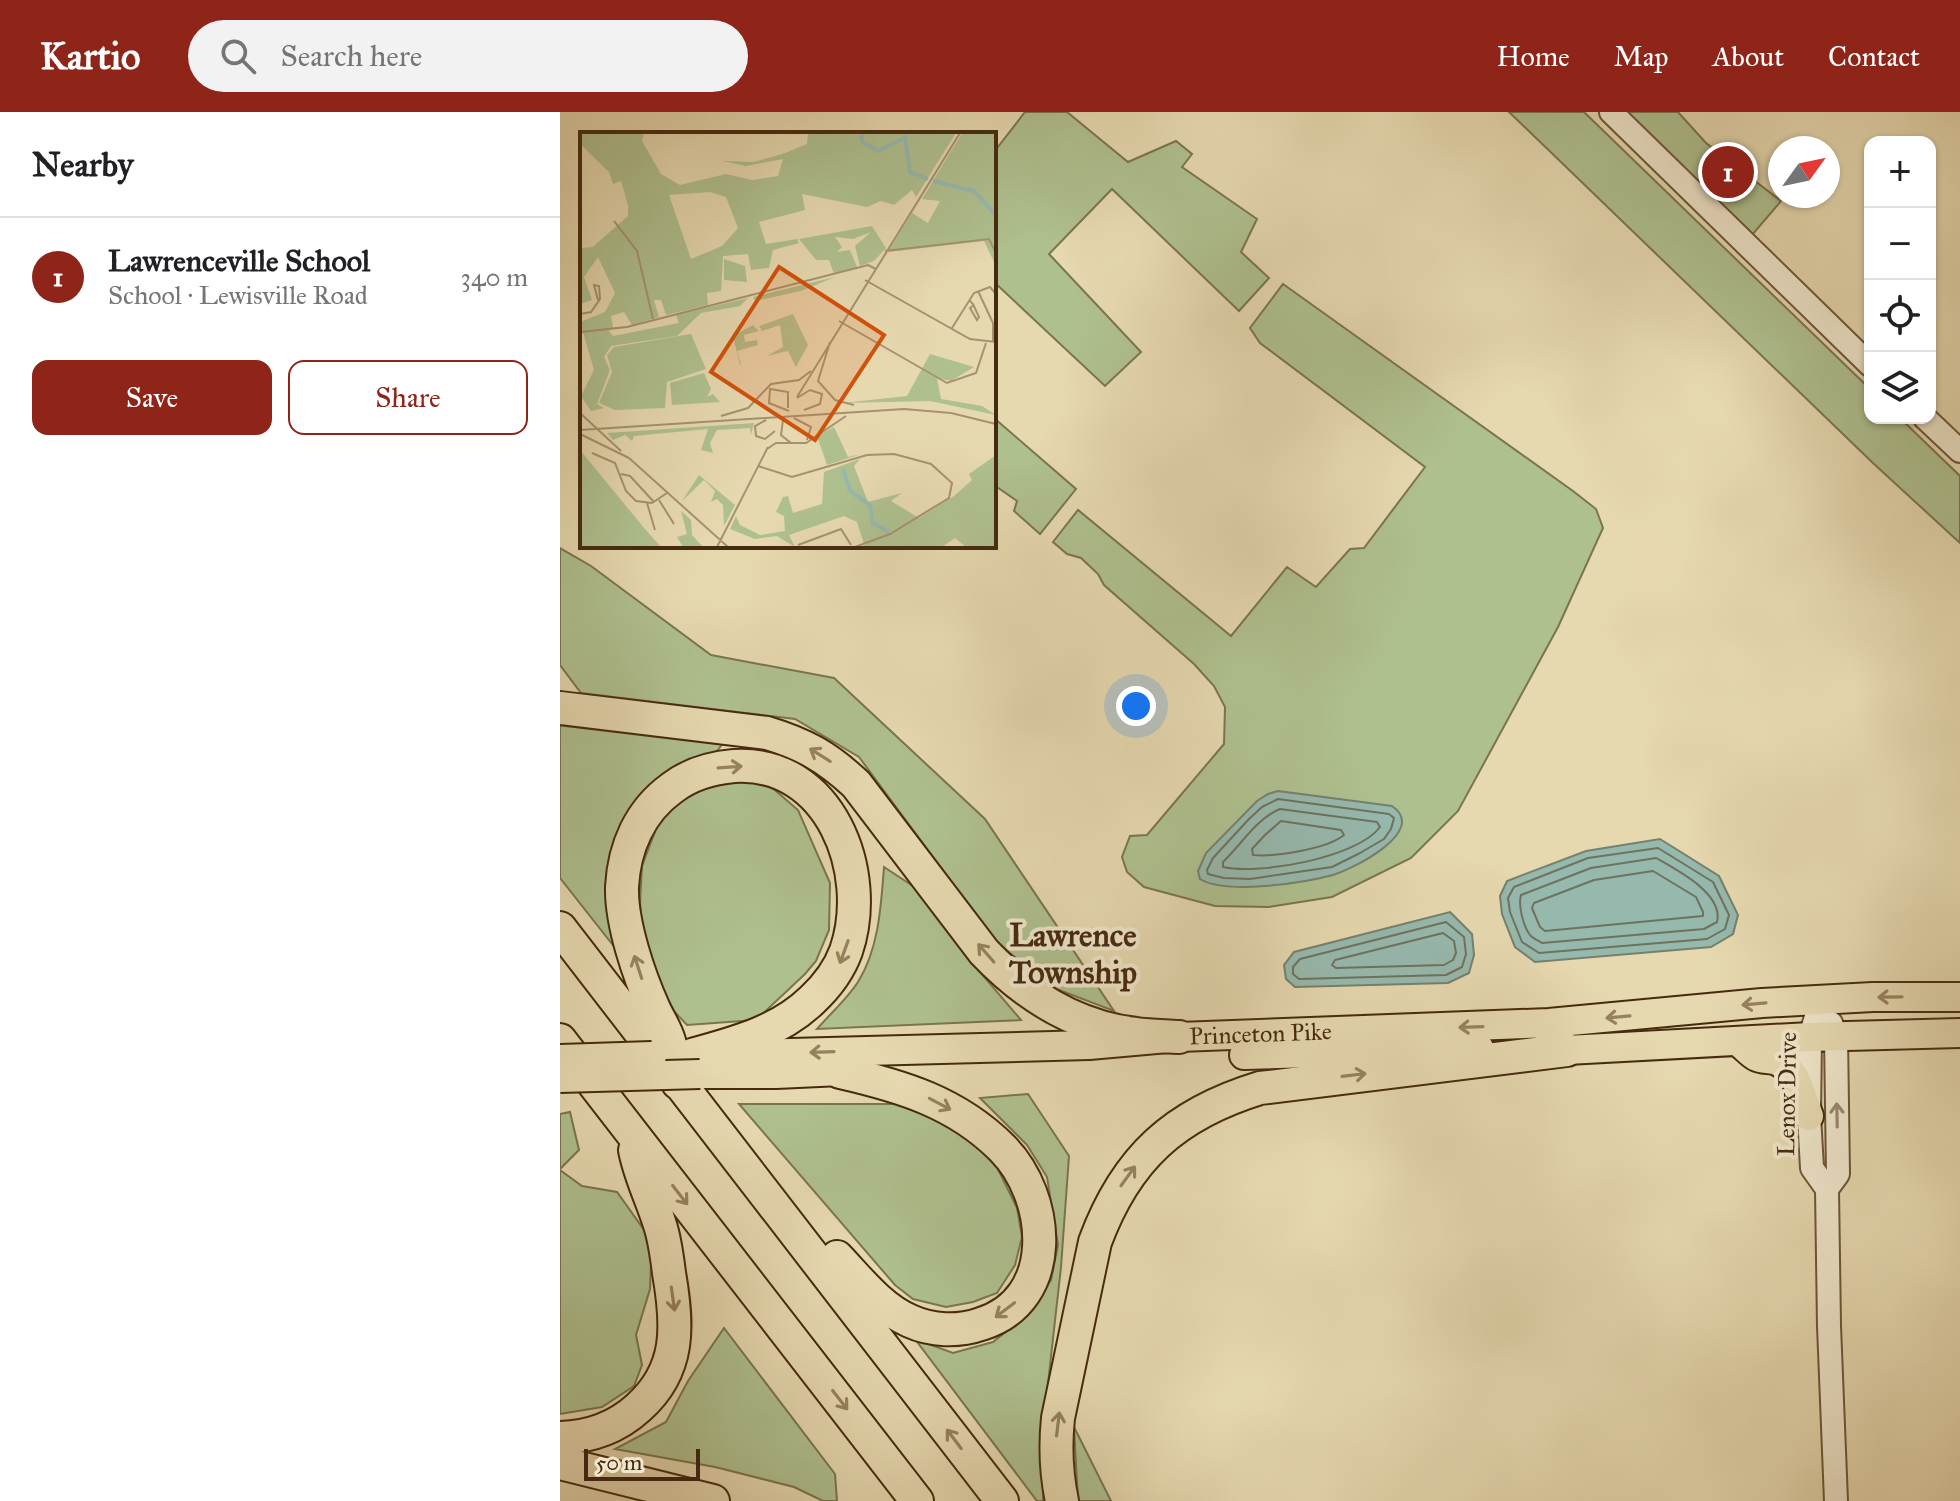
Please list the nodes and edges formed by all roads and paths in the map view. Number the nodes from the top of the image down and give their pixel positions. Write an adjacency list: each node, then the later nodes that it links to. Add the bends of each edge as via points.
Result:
1 (1611, 112): 2 (street)
2 (1864, 359)
3 (1931, 424): 4 (street)
4 (1960, 451)
5 (560, 708): 10 (highway, one-way to 5, via 1103,1027 1025,990 984,952 856,784 817,752 767,733)
6 (560, 928): 17 (highway)
7 (1960, 997): 8 (main road, Princeton Pike, one-way to 8)
8 (1821, 1000): 10 (main road, Princeton Pike, one-way to 10, via 1549,1023); 11 (street, Lenox Drive)
9 (1960, 1033): 11 (main road, Princeton Pike)
10 (1179, 1037): 15 (main road, Princeton Pike, one-way to 15, via 1089,1045)
11 (1823, 1037): 13 (main road, Princeton Pike); 20 (street, Lenox Drive); 22 (street, Lenox Drive, one-way to 11, via 1838,1174)
12 (560, 1040): 21 (highway)
13 (1738, 1041): 14 (main road, Princeton Pike); 20 (main road, via 1757,1057 1782,1063 1792,1073)
14 (1567, 1050): 18 (main road, Princeton Pike, via 1510,1047 956,1062); 29 (highway, one-way to 14, via 1056,1475 1058,1418 1095,1242 1119,1189 1157,1143 1205,1108 1260,1088)
15 (774, 1052): 17 (highway, via 738,1042); 17 (highway, one-way to 15, via 639,973 623,902 624,866 637,828 661,796 718,767 763,769 801,785 835,823 852,876 852,927 840,964); 18 (main road, Princeton Pike); 19 (main road, Princeton Pike, bridge, via 700,1074)
16 (560, 1059): 17 (main road, bridge)
17 (685, 1069): 23 (highway)
18 (840, 1072): 23 (highway, one-way to 23, via 935,1101 1004,1149 1029,1189 1040,1229 1030,1283 1006,1312 989,1322 960,1329 928,1327 887,1307 807,1221)
19 (560, 1078)
20 (1809, 1116): 22 (street, Lenox Drive, via 1812,1168)
21 (632, 1134): 24 (highway, one-way to 24, via 661,1228 675,1304 674,1346 660,1383 630,1415 595,1433); 27 (highway, one-way to 27)
22 (1827, 1189): 30 (street, Lenox Drive)
23 (777, 1208): 28 (highway, one-way to 23)
24 (560, 1438)
25 (560, 1463): 26 (highway)
26 (713, 1501)
27 (917, 1501)
28 (1002, 1501)
29 (1062, 1501)
30 (1836, 1501)

